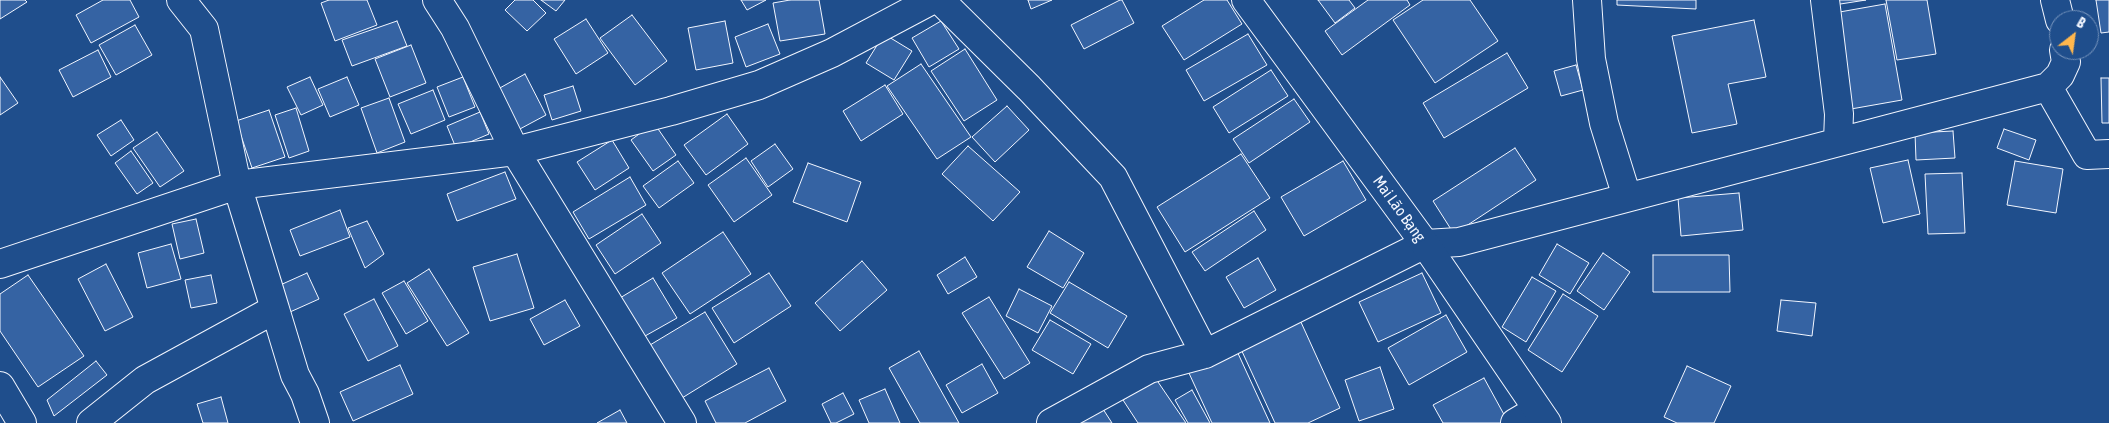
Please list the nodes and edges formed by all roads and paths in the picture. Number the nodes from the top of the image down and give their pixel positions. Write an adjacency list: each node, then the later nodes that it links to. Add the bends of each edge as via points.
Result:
1 (181, 0): 13 (street, via 204,29)
2 (437, 0): 11 (street, via 455,28)
3 (932, 0): 11 (street, via 832,53 759,86)
4 (940, 0): 18 (street, via 1113,177)
5 (1246, 0): 15 (street, Mai Lão Bạng)
6 (1587, 0): 14 (street, via 1593,68 1604,124)
7 (1825, 0): 10 (street, via 1839,114)
8 (2066, 60): 9 (street, via 2060,75)
9 (2048, 87): 10 (street); 12 (street, via 2086,155)
10 (1838, 142): 14 (street)
11 (515, 151): 13 (street); 24 (street)
12 (2109, 154)
13 (237, 186): 16 (street); 17 (street)
14 (1627, 197): 15 (street, via 1459,242)
15 (1425, 244): 18 (street); 20 (street, Mai Lão Bạng)
16 (0, 264)
17 (276, 309): 22 (street, via 145,380); 23 (street, via 295,375)
18 (1205, 354): 25 (street, via 1149,369)
19 (0, 386): 21 (street)
20 (1533, 419)
21 (22, 423)
22 (91, 423)
23 (315, 423)
24 (682, 423)
25 (1051, 423)

